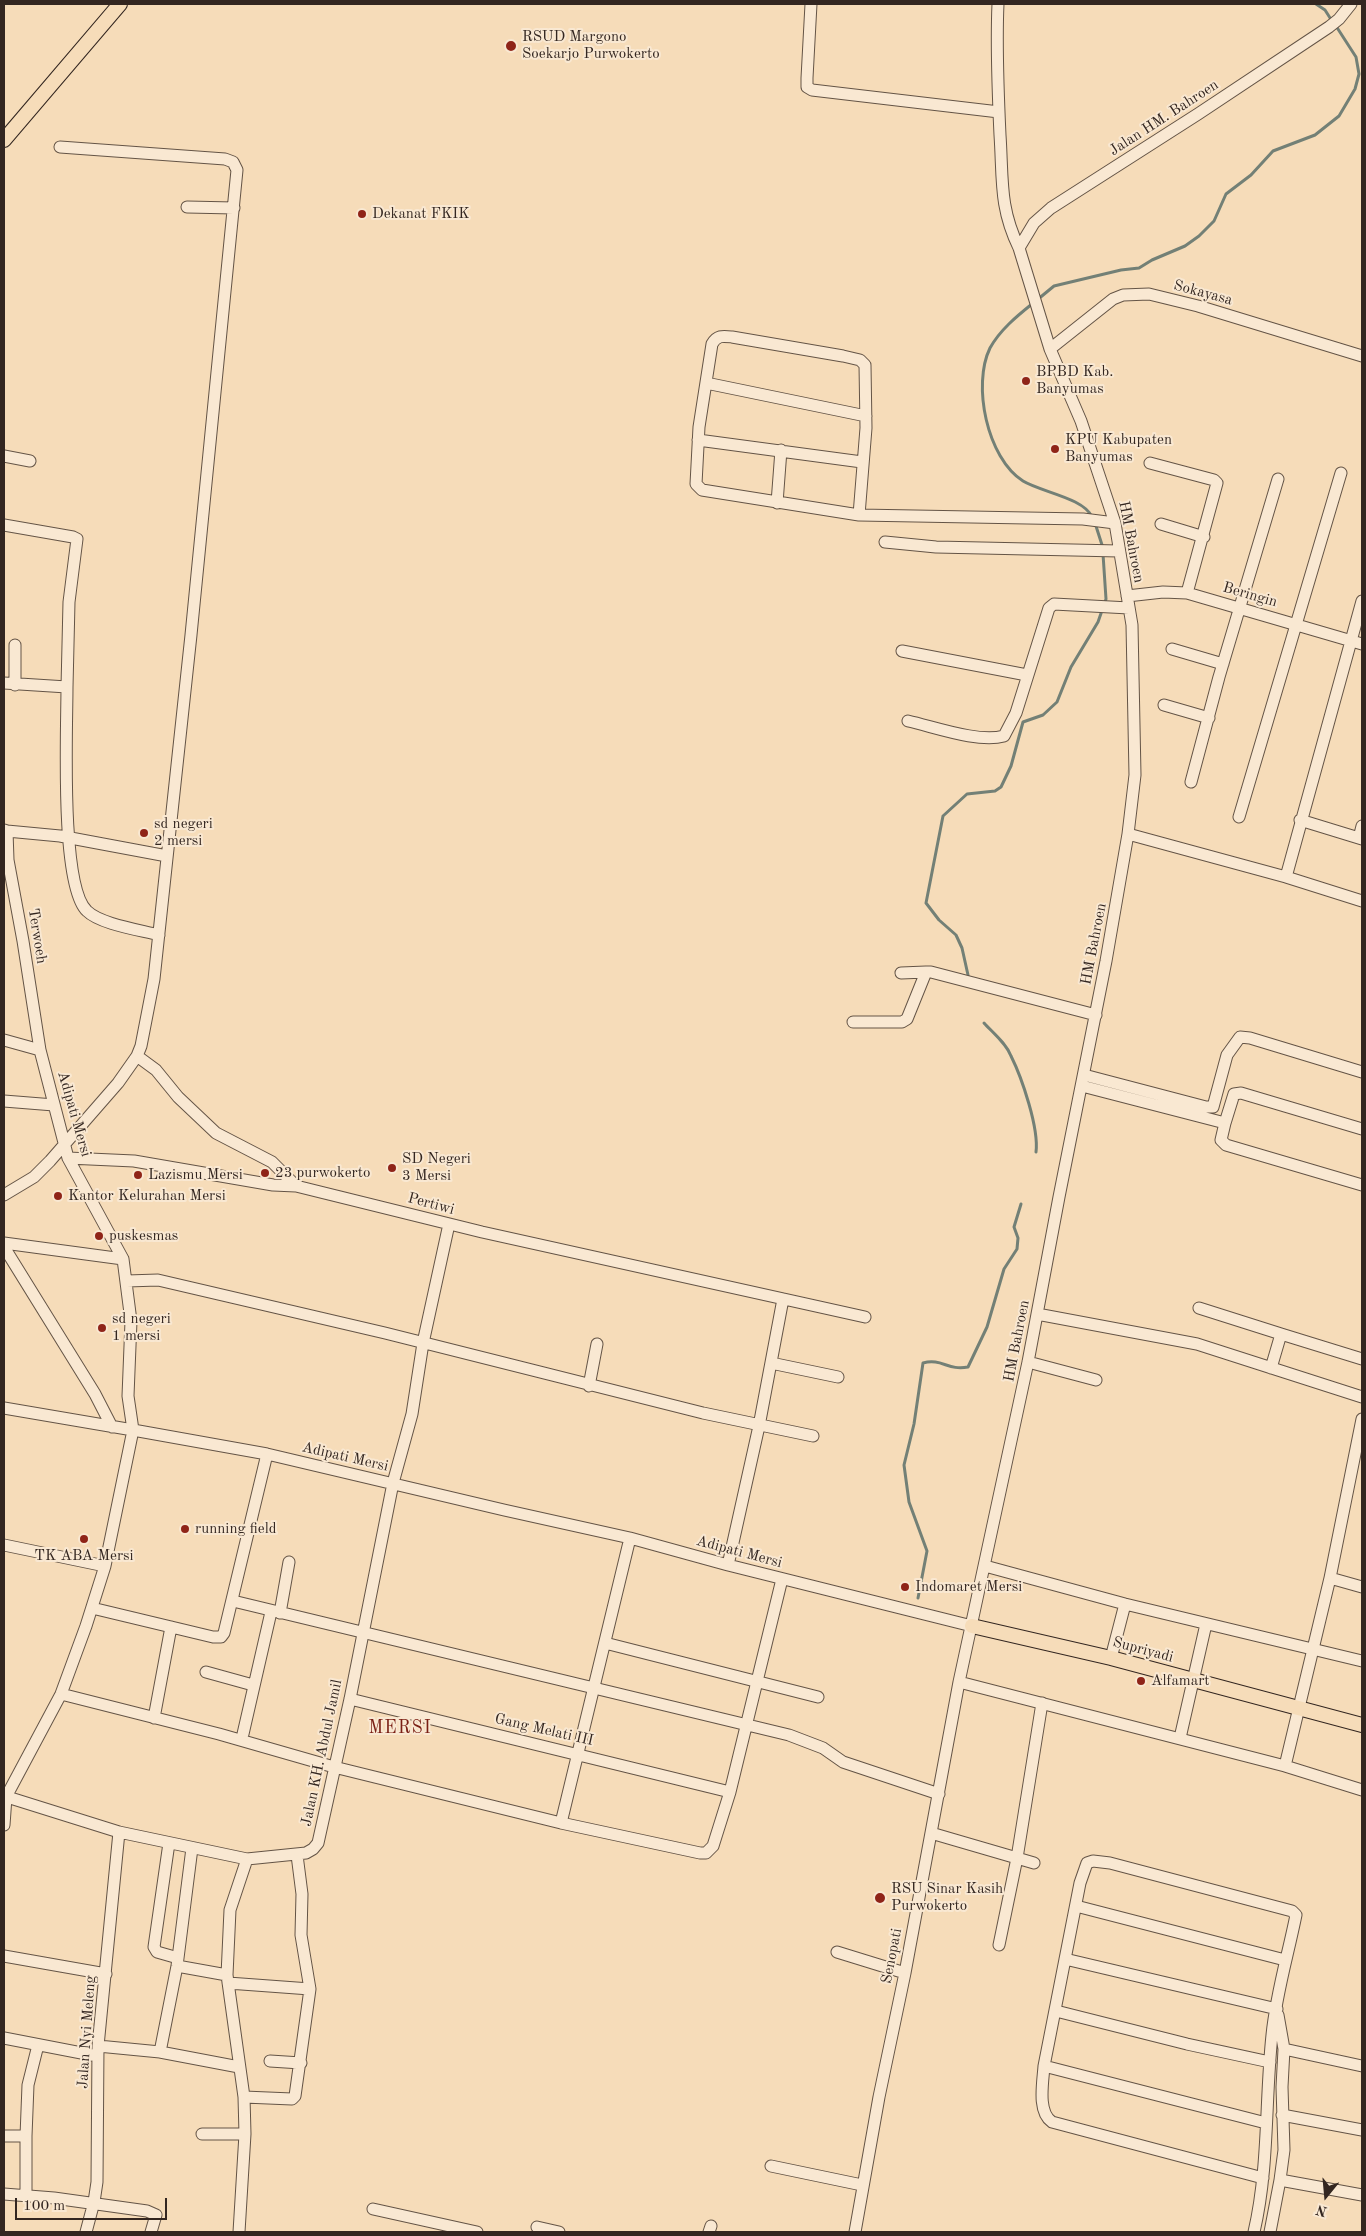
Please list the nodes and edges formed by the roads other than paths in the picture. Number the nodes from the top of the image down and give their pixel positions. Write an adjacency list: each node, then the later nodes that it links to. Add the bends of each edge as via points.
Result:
1 (120, 4): 6 (main road)
2 (811, 4): 5 (street, via 807,78 812,90)
3 (998, 4): 5 (street)
4 (1351, 4): 10 (street, Jalan HM. Bahroen, via 1328,27 1051,208 1034,223)
5 (999, 112): 10 (street, via 1002,198 1009,227)
6 (4, 140)
7 (60, 147): 9 (street, via 230,161 237,170)
8 (187, 207): 9 (street)
9 (234, 208): 55 (street)
10 (1020, 248): 11 (street, HM Bahroen)
11 (1050, 349): 12 (street, Sokayasa, via 1112,299 1123,294 1150,294); 25 (street, HM Bahroen, via 1080,421)
12 (1362, 356)
13 (706, 383): 14 (street); 14 (street, via 712,344 715,338 722,336 843,356 865,364); 15 (street)
14 (866, 416): 19 (street)
15 (698, 440): 16 (street); 23 (street, via 696,484 702,490)
16 (781, 450): 19 (street); 23 (street)
17 (4, 456): 18 (street)
18 (30, 461)
19 (862, 462): 24 (street)
20 (1150, 463): 28 (street, via 1216,482)
21 (1341, 473): 35 (street)
22 (1278, 479): 34 (street)
23 (777, 503): 24 (street)
24 (859, 515): 25 (street, via 1083,519)
25 (1110, 523): 30 (street, HM Bahroen)
26 (1161, 524): 28 (street)
27 (4, 525): 43 (street, via 77,540 69,602)
28 (1204, 537): 31 (street)
29 (884, 542): 30 (street, via 936,547)
30 (1114, 551): 33 (street, HM Bahroen)
31 (1187, 594): 33 (street, Beringin, via 1163,592); 34 (street, Beringin)
32 (1362, 601): 36 (street)
33 (1124, 604): 41 (street, Beringin, via 1054,604 1049,608); 52 (street, HM Bahroen, via 1133,639 1135,775)
34 (1240, 608): 35 (street, Beringin); 40 (street)
35 (1296, 624): 36 (street, Beringin); 48 (street)
36 (1356, 642): 49 (street)
37 (14, 645): 42 (street)
38 (1172, 649): 40 (street)
39 (902, 651): 41 (street)
40 (1223, 664): 45 (street)
41 (1028, 675): 46 (street, via 1016,713 1004,736 978,737)
42 (10, 684): 43 (street)
43 (67, 687): 53 (street)
44 (1164, 705): 45 (street)
45 (1209, 718): 47 (street)
46 (908, 721)
47 (1191, 782)
48 (1240, 817)
49 (1300, 820): 54 (street); 56 (street)
50 (1362, 826): 54 (street)
51 (6, 830): 53 (street); 64 (street, Terwoeh, via 8,860)
52 (1128, 834): 56 (street); 61 (street, HM Bahroen)
53 (64, 837): 55 (street); 58 (street, via 72,875 85,909 102,920)
54 (1360, 838)
55 (167, 856): 58 (street)
56 (1286, 877): 57 (street)
57 (1362, 901)
58 (159, 935): 65 (street, via 154,979)
59 (926, 972): 60 (street); 61 (street); 62 (street, via 907,1020)
60 (901, 973)
61 (1096, 1015): 67 (street, HM Bahroen)
62 (853, 1022)
63 (4, 1040): 64 (street)
64 (40, 1050): 69 (street, Adipati Mersi)
65 (137, 1056): 72 (street, via 94,1113); 75 (street, via 156,1070 216,1133 272,1162)
66 (1362, 1072): 67 (street, via 1240,1037 1227,1055 1213,1106)
67 (1083, 1080): 70 (street); 84 (street, HM Bahroen)
68 (4, 1101): 69 (street)
69 (54, 1105): 72 (street, Adipati Mersi)
70 (1225, 1123): 71 (street, via 1234,1094 1238,1093); 74 (street, via 1221,1140 1226,1145)
71 (1362, 1130)
72 (64, 1143): 73 (street, Adipati Mersi); 76 (street, via 34,1177)
73 (74, 1158): 75 (street, Pertiwi, via 134,1162); 80 (street, Adipati Mersi)
74 (1362, 1185)
75 (296, 1186): 77 (street, Pertiwi)
76 (4, 1195)
77 (449, 1224): 82 (street, Pertiwi); 87 (street, Jalan KH. Abdul Jamil)
78 (4, 1243): 80 (street)
79 (4, 1247): 100 (street)
80 (123, 1259): 81 (street, Adipati Mersi)
81 (136, 1280): 87 (street); 101 (street, Adipati Mersi, via 128,1396)
82 (783, 1299): 85 (street, Pertiwi); 91 (street)
83 (1199, 1308): 86 (street)
84 (1037, 1314): 90 (street, HM Bahroen); 92 (street, via 1197,1344)
85 (865, 1317)
86 (1281, 1334): 89 (street); 92 (street)
87 (423, 1343): 95 (street); 104 (street, Jalan KH. Abdul Jamil, via 412,1414)
88 (597, 1344): 95 (street)
89 (1362, 1359)
90 (1028, 1362): 94 (street); 110 (street, HM Bahroen)
91 (771, 1363): 93 (street); 99 (street)
92 (1271, 1368): 96 (street)
93 (838, 1378)
94 (1096, 1380)
95 (589, 1386): 99 (street)
96 (1362, 1397)
97 (4, 1408): 100 (street)
98 (1362, 1419): 111 (street)
99 (760, 1426): 102 (street); 108 (street)
100 (112, 1427): 101 (street)
101 (136, 1431): 103 (street, Adipati Mersi); 109 (street)
102 (812, 1436)
103 (267, 1454): 104 (street, Adipati Mersi); 114 (street)
104 (393, 1483): 105 (street, Adipati Mersi); 121 (street, Jalan KH. Abdul Jamil)
105 (630, 1538): 108 (street, Adipati Mersi); 122 (street)
106 (4, 1545): 109 (street)
107 (289, 1562): 117 (street)
108 (728, 1565): 112 (street, Adipati Mersi)
109 (105, 1566): 116 (street)
110 (985, 1566): 115 (street); 119 (street, HM Bahroen)
111 (1330, 1578): 113 (street); 123 (street)
112 (782, 1579): 119 (street, Adipati Mersi); 128 (street)
113 (1362, 1587)
114 (233, 1601): 117 (street); 120 (street, via 221,1637 213,1638)
115 (1125, 1604): 118 (street); 124 (street)
116 (98, 1609): 120 (street); 132 (street)
117 (276, 1612): 121 (street); 130 (street)
118 (1206, 1624): 123 (street); 127 (street)
119 (972, 1626): 124 (main road, Supriyadi); 129 (street, Senopati)
120 (171, 1627): 137 (street)
121 (363, 1633): 131 (street); 134 (street, Jalan KH. Abdul Jamil)
122 (605, 1643): 128 (street); 131 (street)
123 (1312, 1650): 125 (street); 136 (street)
124 (1111, 1658): 127 (main road, Supriyadi)
125 (1362, 1661)
126 (206, 1672): 130 (street)
127 (1193, 1680): 136 (main road, Supriyadi); 141 (street)
128 (759, 1682): 133 (street); 138 (street)
129 (959, 1682): 135 (street); 147 (street, Senopati)
130 (253, 1685): 140 (street)
131 (594, 1688): 138 (street); 142 (street)
132 (64, 1694): 137 (street); 148 (street)
133 (818, 1697)
134 (350, 1699): 142 (street, Gang Melati III); 144 (street, Jalan KH. Abdul Jamil)
135 (1042, 1703): 141 (street); 156 (street)
136 (1298, 1708): 139 (main road, Supriyadi); 143 (street)
137 (154, 1718): 144 (street)
138 (748, 1725): 146 (street); 147 (street, via 815,1744 843,1762)
139 (1362, 1725)
140 (243, 1734)
141 (1180, 1738): 143 (street)
142 (579, 1754): 146 (street, Gang Melati III); 149 (street)
143 (1285, 1766): 145 (street)
144 (334, 1767): 149 (street); 155 (street, Jalan KH. Abdul Jamil, via 318,1843 314,1849)
145 (1362, 1790)
146 (730, 1792): 149 (street, via 713,1846 706,1853)
147 (939, 1794): 152 (street, Senopati)
148 (10, 1798): 150 (street); 151 (street, Jalan KH. Abdul Jamil)
149 (562, 1823)
150 (4, 1825)
151 (119, 1832): 153 (street, Jalan KH. Abdul Jamil); 167 (street, Jalan Nyi Meleng)
152 (931, 1833): 156 (street); 166 (street, Senopati)
153 (169, 1843): 154 (street, Jalan KH. Abdul Jamil); 165 (street, via 154,1947 157,1952)
154 (192, 1848): 157 (street, Jalan KH. Abdul Jamil); 165 (street)
155 (297, 1855): 157 (street, Jalan KH. Abdul Jamil); 169 (street, via 302,1894 301,1935)
156 (1017, 1858): 158 (street); 160 (street)
157 (247, 1859): 168 (street, via 230,1910)
158 (1034, 1863)
159 (1076, 1906): 163 (street); 164 (street); 164 (street, via 1085,1866 1093,1862 1178,1881 1292,1911 1296,1916)
160 (999, 1944)
161 (837, 1952): 166 (street)
162 (4, 1956): 167 (street)
163 (1065, 1959): 170 (street); 171 (street)
164 (1285, 1960): 170 (street)
165 (178, 1962): 168 (street); 176 (street)
166 (905, 1973): 198 (street, Senopati)
167 (106, 1974): 175 (street, Jalan Nyi Meleng)
168 (228, 1979): 169 (street); 182 (street)
169 (310, 1989): 179 (street)
170 (1277, 2009): 174 (street); 178 (street)
171 (1056, 2011): 178 (street); 180 (street)
172 (4, 2038): 173 (street)
173 (38, 2045): 175 (street); 192 (street, via 28,2085)
174 (1284, 2050): 181 (street); 184 (street)
175 (98, 2051): 176 (street); 202 (street, Jalan Nyi Meleng, via 98,2164)
176 (160, 2052): 182 (street)
177 (270, 2061): 179 (street)
178 (1270, 2062): 183 (street)
179 (301, 2063): 185 (street, via 294,2098)
180 (1044, 2066): 187 (street); 196 (street, via 1044,2111 1052,2122)
181 (1362, 2066)
182 (239, 2067): 185 (street)
183 (1268, 2085): 184 (street); 187 (street)
184 (1282, 2087): 186 (street)
185 (244, 2097): 190 (street)
186 (1282, 2115): 188 (street); 194 (street)
187 (1266, 2123): 193 (street)
188 (1362, 2130)
189 (202, 2134): 190 (street)
190 (245, 2134): 209 (street)
191 (4, 2136): 192 (street)
192 (26, 2136): 201 (street)
193 (1264, 2148): 194 (street); 196 (street)
194 (1284, 2150): 197 (street)
195 (771, 2166): 198 (street)
196 (1263, 2178): 204 (street)
197 (1280, 2180): 200 (street); 205 (street)
198 (862, 2185): 212 (street, Senopati)
199 (4, 2194): 201 (street)
200 (1362, 2195)
201 (26, 2196): 202 (street)
202 (94, 2202): 207 (street, Jalan Nyi Meleng); 208 (street, via 154,2213)
203 (372, 2209): 210 (street)
204 (1258, 2214): 205 (street); 213 (street)
205 (1274, 2218): 214 (street)
206 (537, 2227): 211 (street)
207 (86, 2232)
208 (151, 2232)
209 (239, 2232)
210 (476, 2232)
211 (559, 2232)
212 (855, 2232)
213 (1254, 2232)
214 (1270, 2232)

